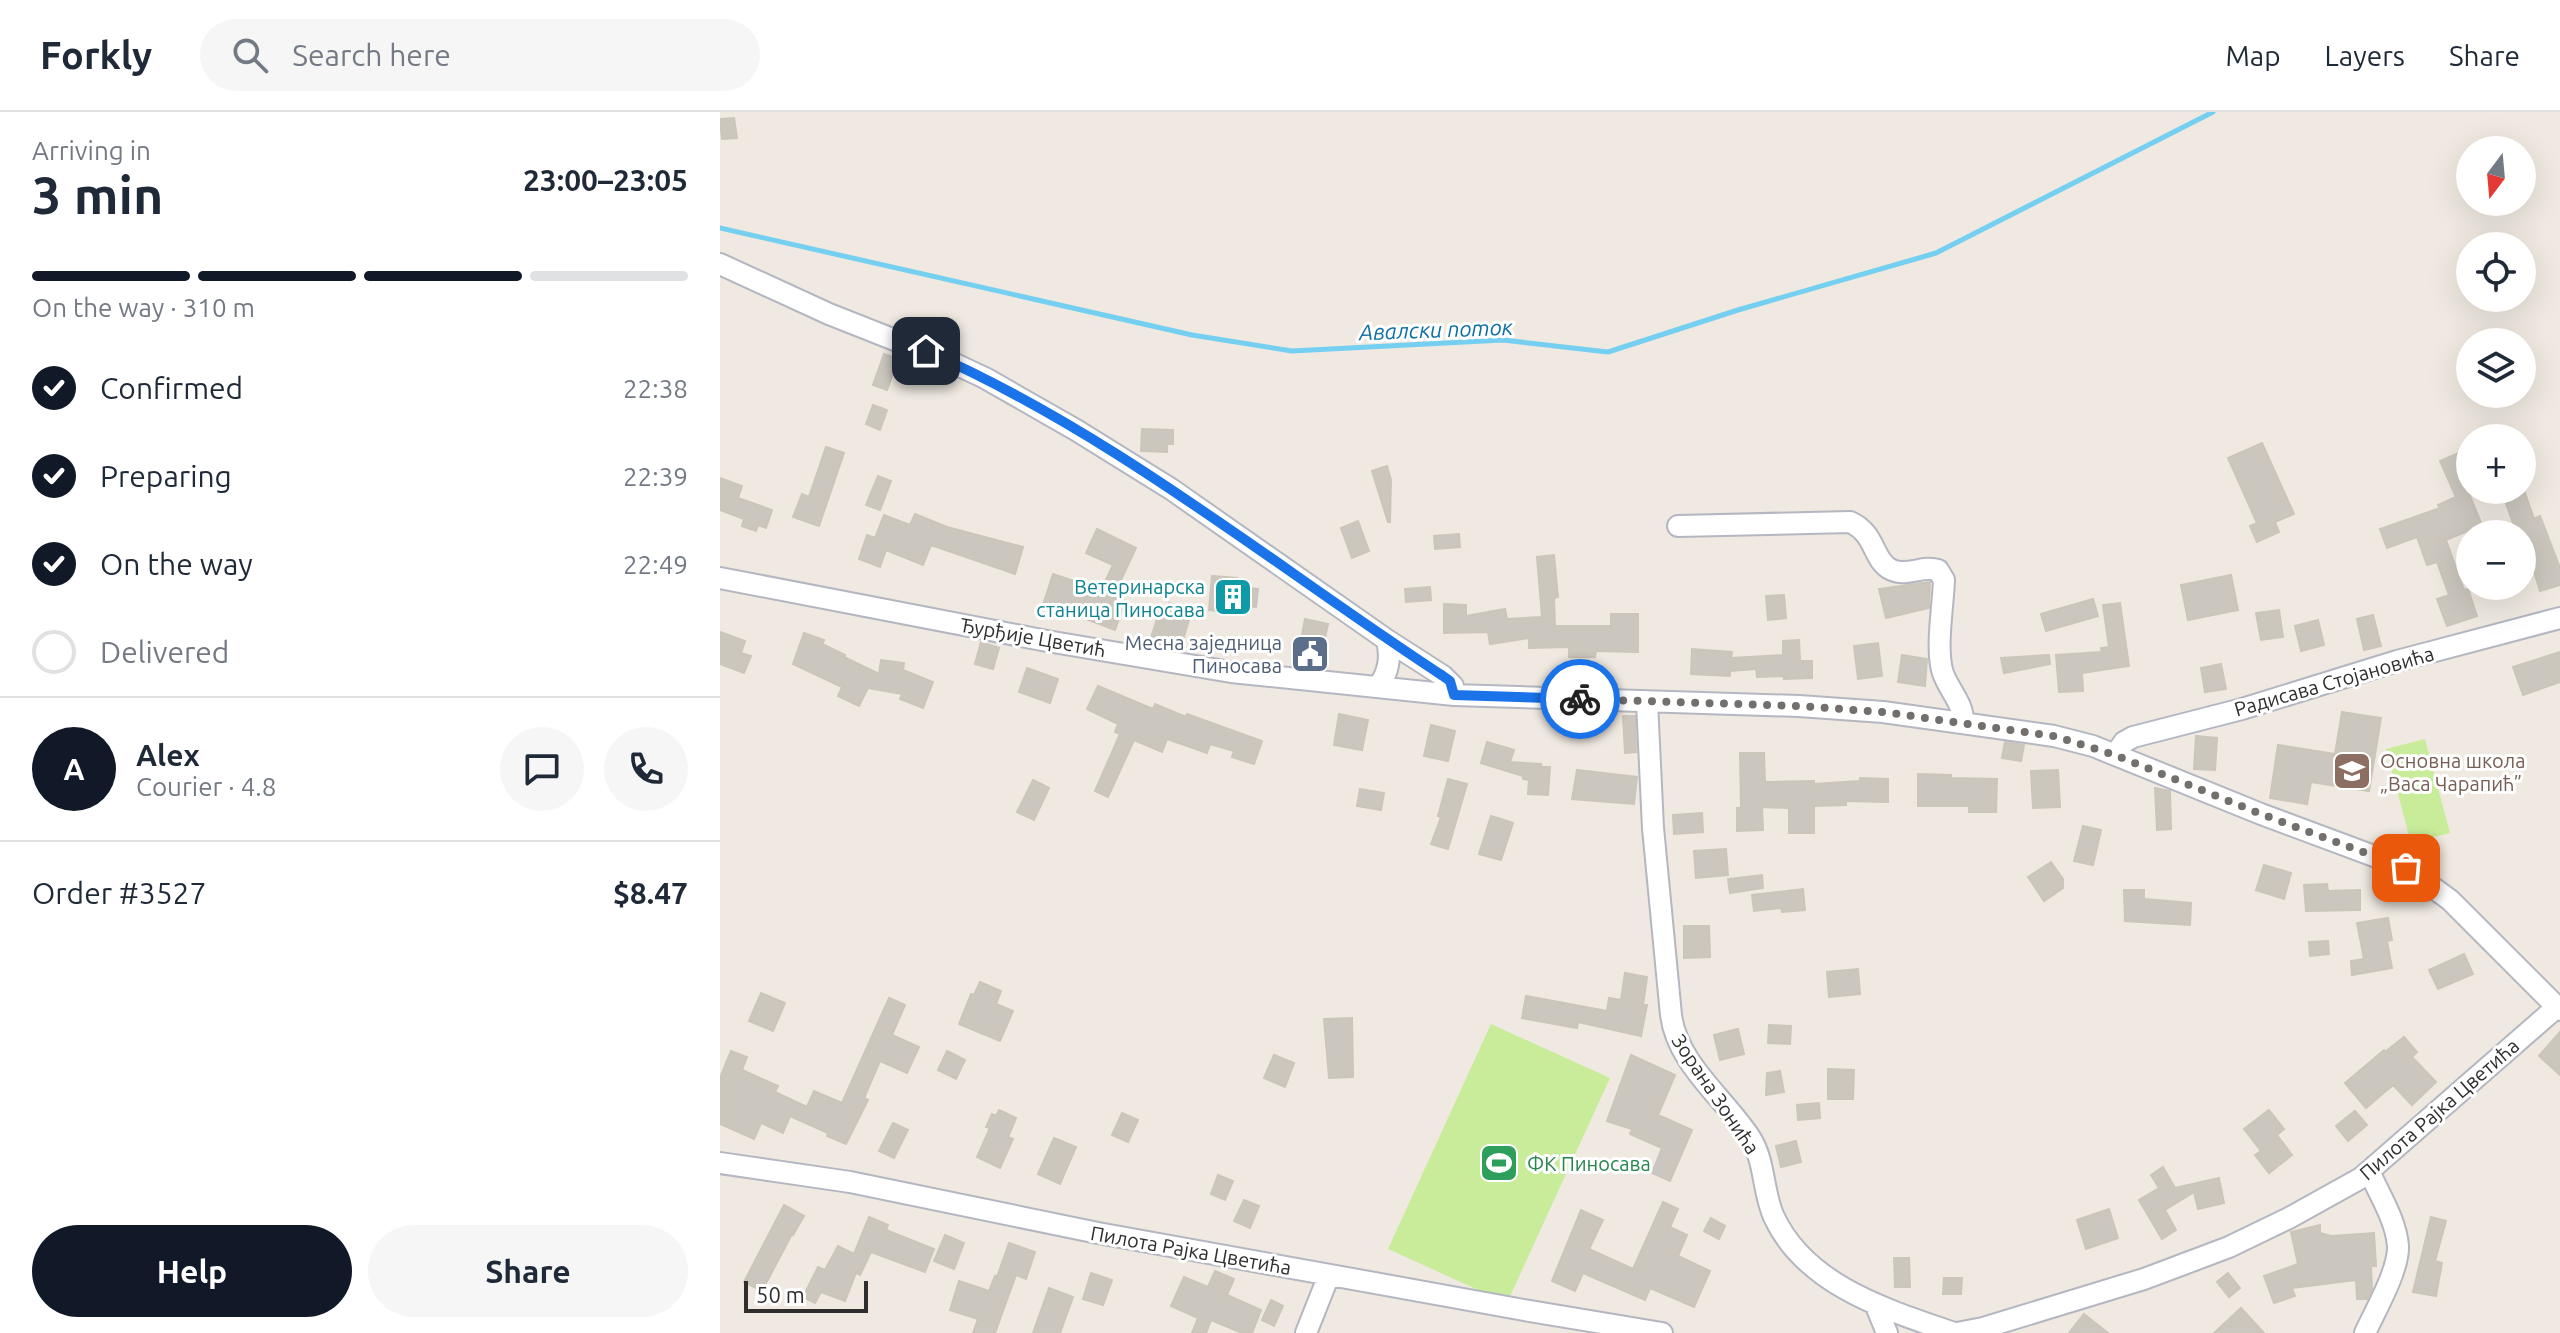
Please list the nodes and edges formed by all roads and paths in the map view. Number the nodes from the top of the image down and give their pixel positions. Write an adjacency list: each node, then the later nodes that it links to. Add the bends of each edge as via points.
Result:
1 (720, 264): 5 (street, via 985,378 1121,456)
2 (1678, 526): 9 (street, via 1850,522 1868,534 1889,569 1938,570 1944,580 1943,672 1962,708)
3 (720, 578): 6 (street, Ђурђије Цветић, via 1231,672)
4 (2560, 618): 10 (street, Радисава Стојановића, via 2133,737)
5 (1387, 640): 6 (street, via 1389,667); 7 (street, via 1450,681)
6 (1378, 687): 7 (street, Ђурђије Цветић)
7 (1454, 695): 8 (street, Ђурђије Цветић)
8 (1647, 702): 9 (street, Ђурђије Цветић, via 1799,706); 15 (street, Зорана Зонића, via 1653,828 1676,1040 1756,1148 1773,1215 1786,1237 1826,1275)
9 (1963, 723): 10 (street, Ђурђије Цветић, via 2054,736)
10 (2115, 755): 11 (street, Ђурђије Цветић, via 2406,868 2458,907)
11 (2558, 1009): 13 (street, Пилота Рајка Цветића)
12 (720, 1163): 14 (street, Пилота Рајка Цветића, via 850,1182)
13 (2369, 1171): 16 (street, Пилота Рајка Цветића, via 2229,1247); 21 (street, via 2398,1248)
14 (1329, 1275): 17 (street); 18 (street, Пилота Рајка Цветића)
15 (1876, 1306): 19 (street); 20 (street, Зорана Зонића)
16 (1984, 1330): 20 (street, Пилота Рајка Цветића)
17 (1306, 1333)
18 (1662, 1333)
19 (1887, 1333)
20 (1955, 1333)
21 (2365, 1333)

